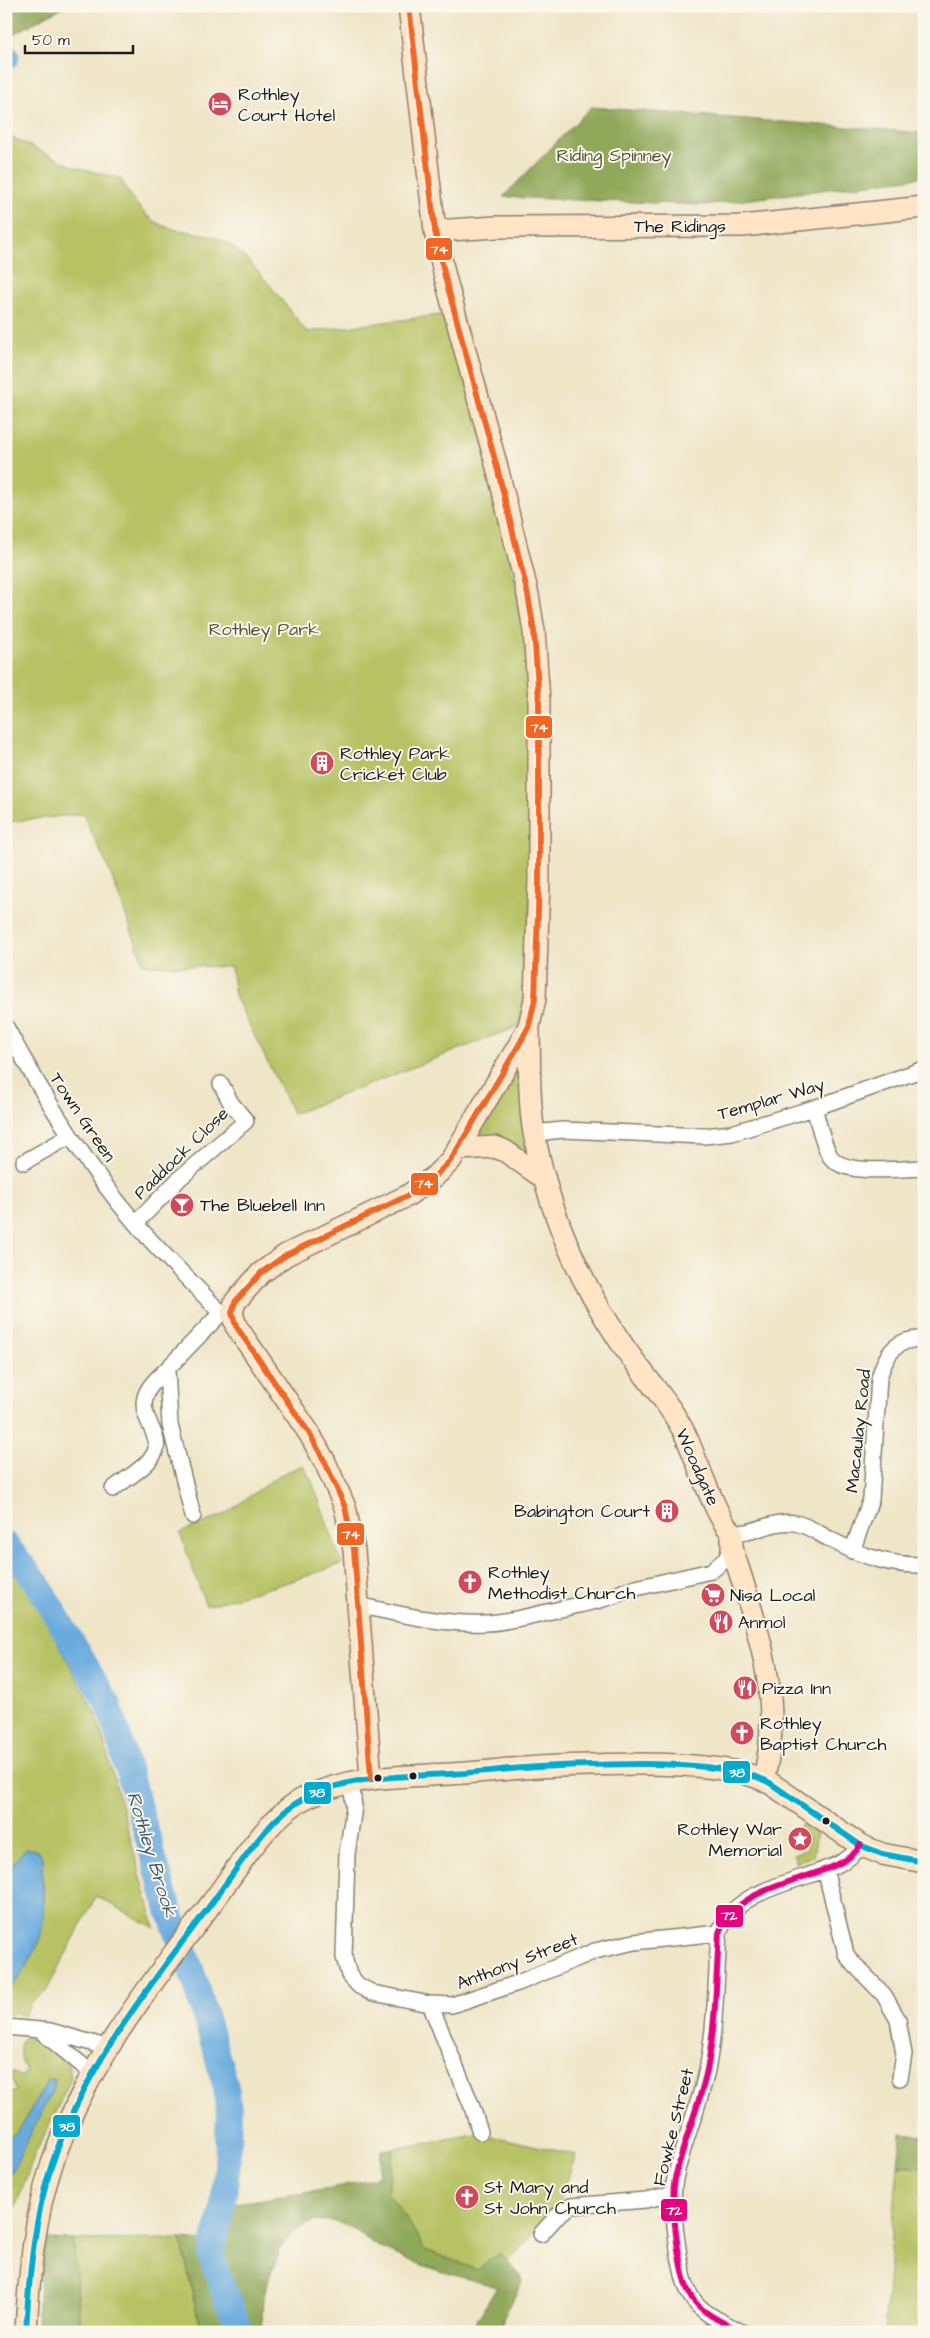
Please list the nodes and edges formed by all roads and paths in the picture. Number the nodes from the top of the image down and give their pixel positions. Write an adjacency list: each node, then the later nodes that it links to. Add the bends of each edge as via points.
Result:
1 (409, 6): 3 (street)
2 (924, 207): 3 (street, The Ridings, via 742,226 496,227)
3 (435, 231): 4 (street, via 498,471 534,631 539,693 539,881 536,986)
4 (529, 1026): 9 (street, Woodgate); 11 (street)
5 (6, 1027): 10 (street, Town Green)
6 (924, 1069): 8 (street, Templar Way)
7 (221, 1084): 15 (street, Paddock Close, via 246,1121 180,1178)
8 (814, 1108): 9 (street, Templar Way, via 744,1131 719,1135 563,1130); 13 (street, via 831,1158 843,1166 858,1169)
9 (534, 1133): 14 (street, Woodgate)
10 (70, 1136): 12 (street); 15 (street, Town Green)
11 (459, 1149): 14 (street, via 495,1147); 16 (street, via 434,1177 408,1196 286,1255 256,1278)
12 (24, 1162)
13 (924, 1168)
14 (545, 1179): 21 (street, Woodgate, via 570,1253 583,1279 621,1342 677,1419)
15 (136, 1223): 16 (street, Town Green, via 214,1307)
16 (227, 1312): 18 (street); 24 (street, via 309,1433 340,1496 353,1542)
17 (924, 1339): 22 (street, Macaulay Road, via 914,1338 899,1344 884,1360 879,1378 871,1498)
18 (167, 1368): 19 (street, via 148,1390 144,1402 145,1414 156,1439 154,1454); 20 (street, via 170,1425)
19 (121, 1488)
20 (193, 1516)
21 (732, 1540): 22 (street, via 745,1532 780,1522 794,1523); 24 (street, via 725,1560 711,1571 507,1620 480,1623 435,1619); 26 (street, Woodgate, via 766,1664 771,1734)
22 (852, 1551): 23 (street, via 883,1562)
23 (924, 1565)
24 (358, 1605): 25 (street)
25 (361, 1780): 26 (street, via 517,1768 644,1765 727,1770); 31 (street, Anthony Street, via 347,1854 346,1969 359,1986 373,1992); 34 (street, via 306,1798 282,1814 202,1916)
26 (764, 1780): 27 (street)
27 (860, 1845): 28 (street, via 882,1854); 29 (street, via 849,1860)
28 (924, 1862)
29 (825, 1869): 30 (street, via 758,1894 732,1913); 36 (street, via 846,1954 884,1995 898,2020 904,2054)
30 (719, 1933): 31 (street, Anthony Street, via 614,1946 576,1957 462,2003); 38 (street, Fowke Street, via 709,2060)
31 (430, 2004): 37 (street, via 472,2104)
32 (6, 2027): 33 (street)
33 (39, 2029): 34 (street); 35 (street)
34 (109, 2048): 35 (street)
35 (93, 2074): 40 (street, via 60,2142 47,2180 33,2252)
36 (900, 2078)
37 (480, 2132)
38 (673, 2194): 39 (street, via 637,2201 571,2206); 41 (street, Fowke Street, via 681,2269 687,2288 700,2307)
39 (541, 2234)
40 (26, 2332)
41 (742, 2332)

